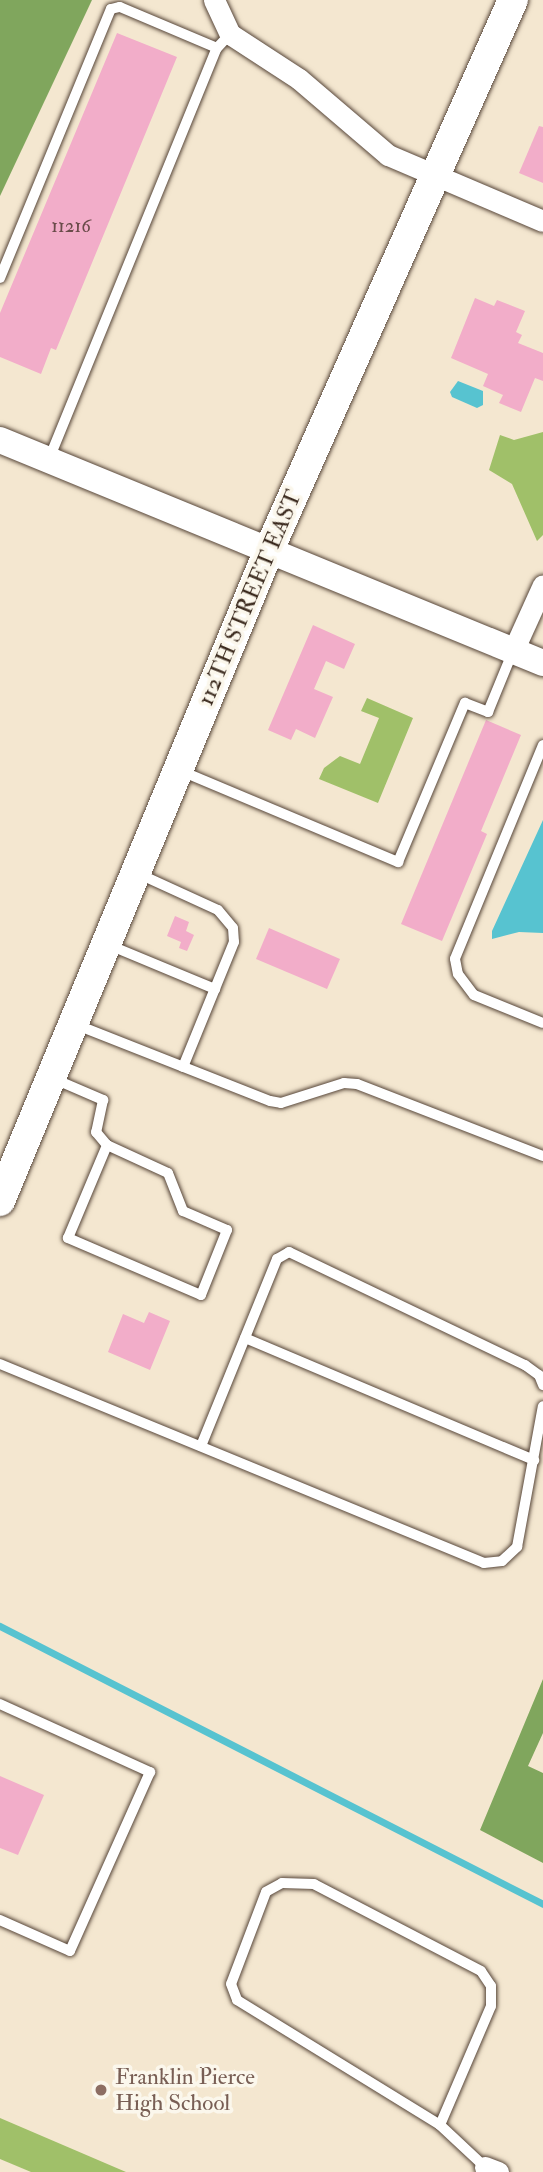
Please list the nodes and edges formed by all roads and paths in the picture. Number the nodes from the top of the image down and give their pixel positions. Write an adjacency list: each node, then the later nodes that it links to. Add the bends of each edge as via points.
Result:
1 (214, 0): 3 (street)
2 (513, 0): 4 (main road, 112TH STREET EAST)
3 (223, 41): 4 (street, via 299,79 388,155); 6 (lane, via 120,7 111,9); 8 (lane)
4 (437, 178): 5 (street); 9 (main road, 112TH STREET EAST)
5 (543, 221)
6 (0, 278)
7 (0, 440): 8 (street)
8 (49, 460): 9 (street)
9 (269, 550): 11 (street); 14 (main road, 112TH STREET EAST)
10 (543, 584): 11 (street)
11 (513, 651): 12 (street); 14 (lane, via 488,712 466,703 398,862)
12 (543, 663)
13 (543, 745): 18 (lane, via 455,959 458,974 474,995)
14 (178, 770): 15 (main road, 112TH STREET EAST)
15 (136, 872): 16 (main road, 112TH STREET EAST); 17 (lane, via 228,917 234,942)
16 (106, 944): 17 (lane); 19 (main road, 112TH STREET EAST)
17 (215, 989): 20 (lane)
18 (543, 1023)
19 (74, 1024): 20 (lane); 21 (main road, 112TH STREET EAST)
20 (183, 1068): 23 (lane, via 281,1103 344,1083 356,1084)
21 (51, 1077): 22 (lane, via 103,1100 96,1132); 24 (main road, 112TH STREET EAST)
22 (107, 1145): 22 (lane, via 68,1238 201,1295 228,1230 183,1211 167,1173)
23 (543, 1156)
24 (0, 1201)
25 (244, 1338): 27 (lane, via 277,1259 289,1252 525,1365 539,1375); 29 (lane); 30 (lane)
26 (0, 1364): 29 (lane)
27 (543, 1385)
28 (543, 1406): 30 (lane)
29 (201, 1446): 30 (lane, via 484,1563 502,1561 517,1547)
30 (534, 1460)
31 (0, 1704): 32 (lane, via 150,1772 70,1951)
32 (0, 1920)
33 (440, 2125): 33 (lane, via 491,2006 491,1986 481,1970 314,1884 282,1883 267,1892 231,1984 237,2000); 34 (lane)
34 (492, 2169)

